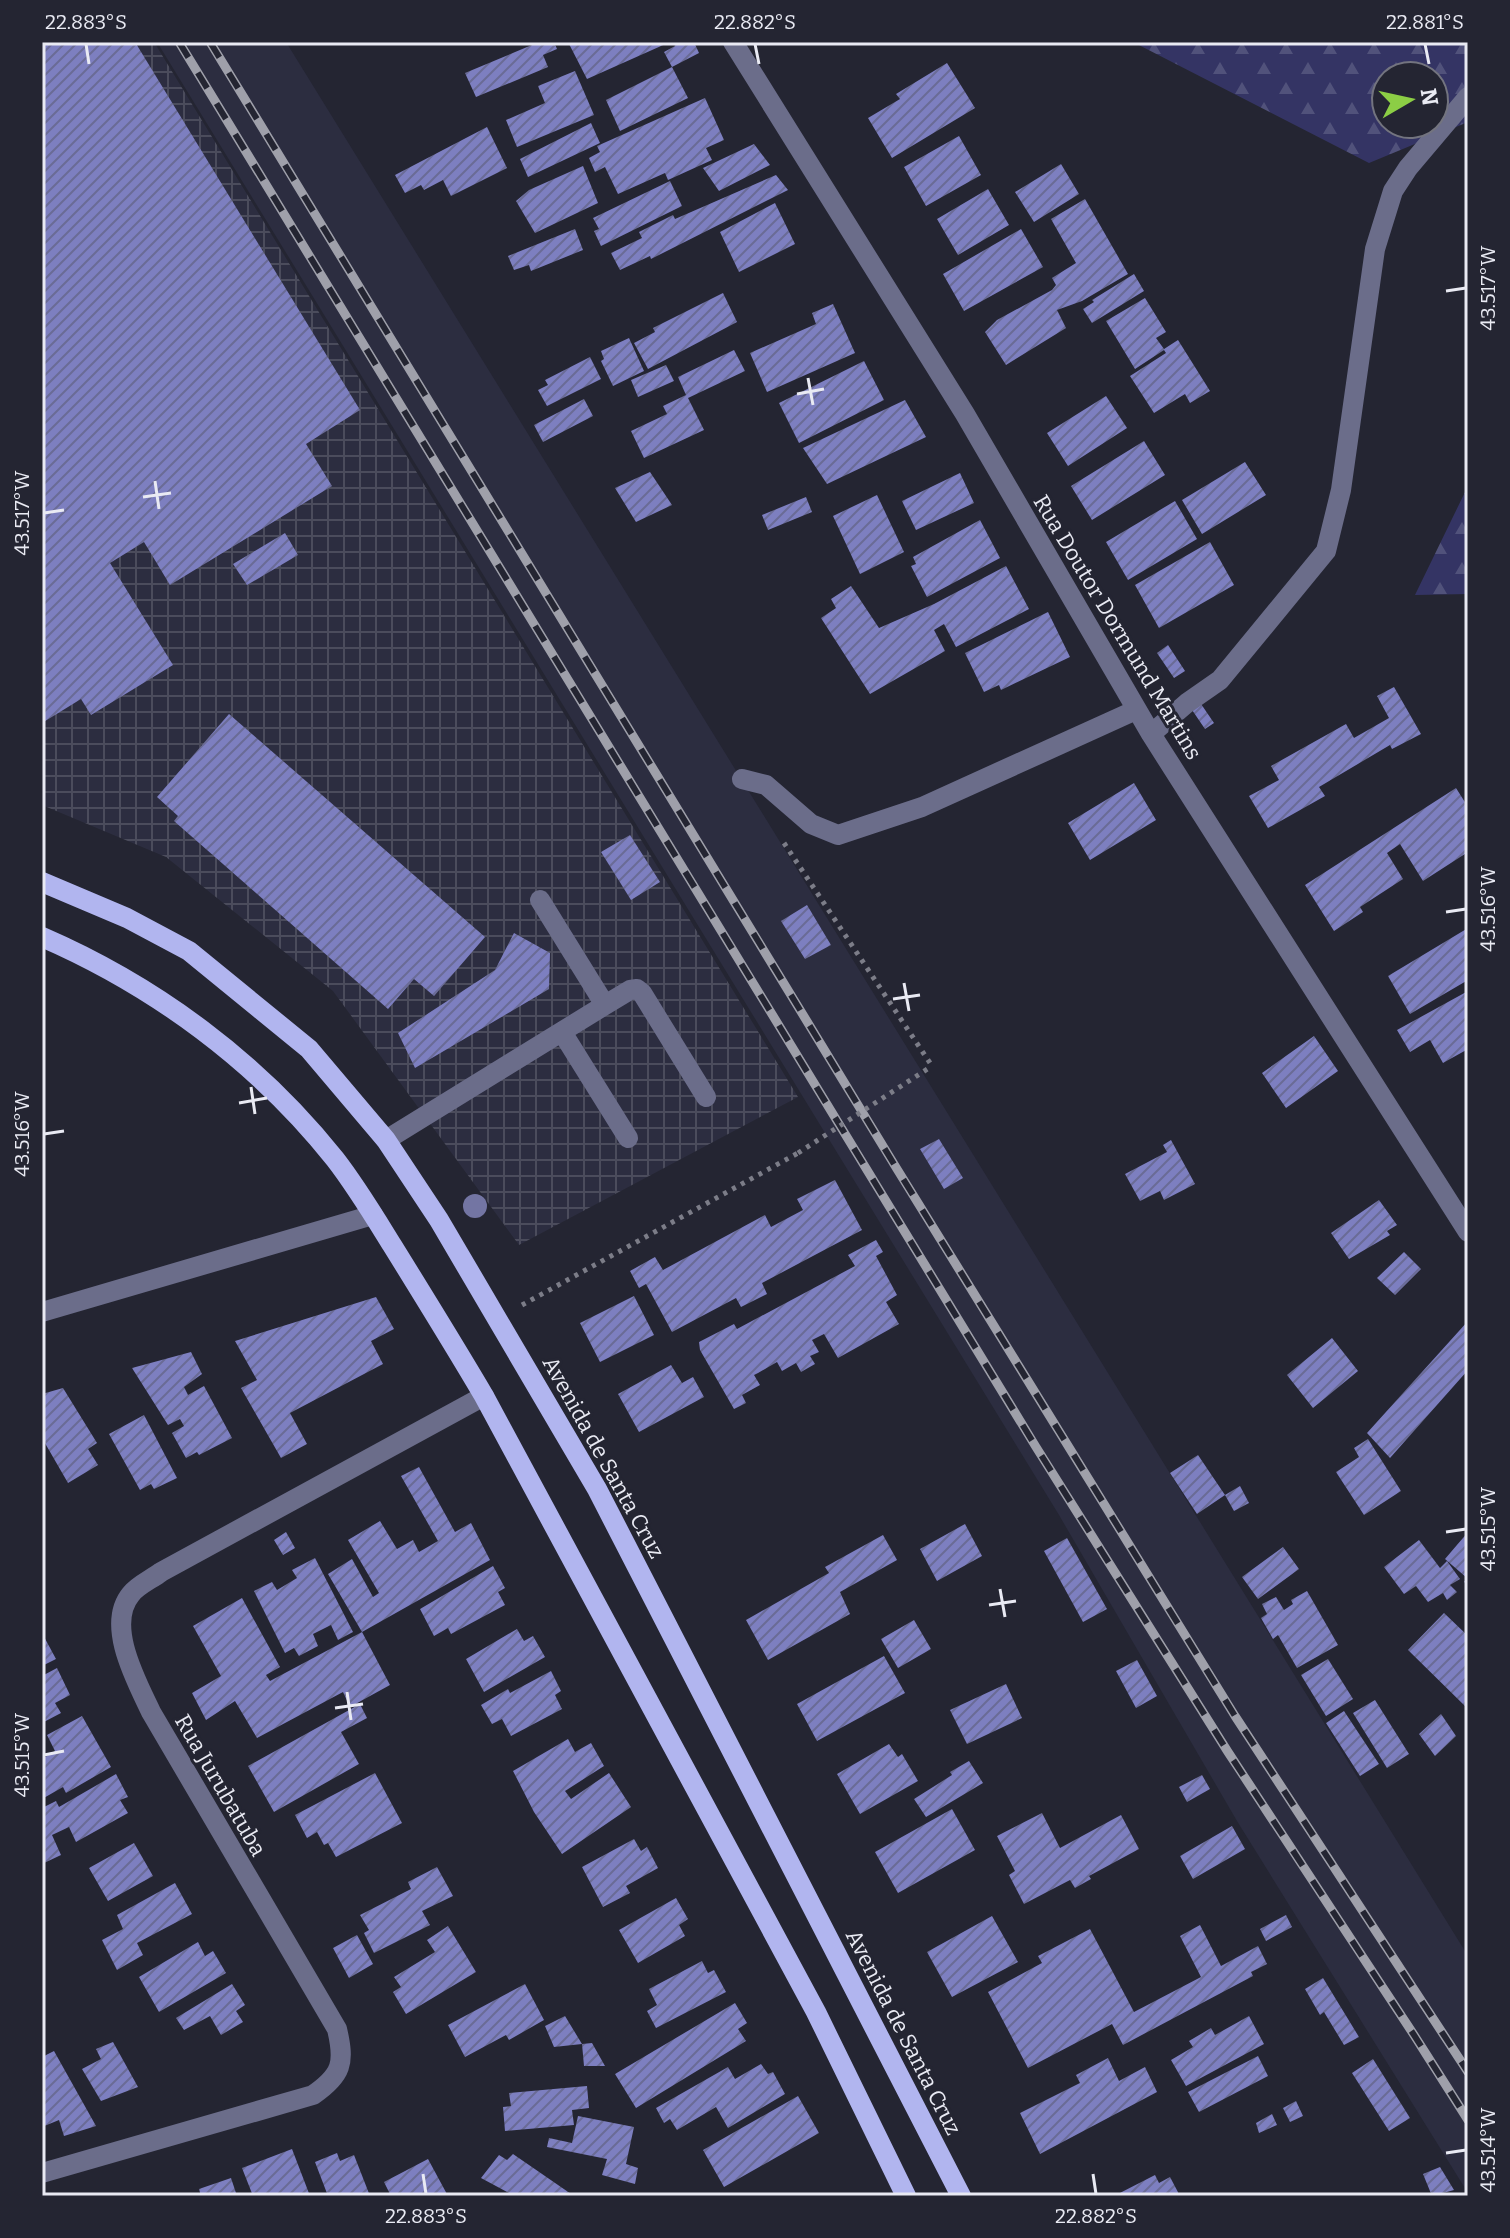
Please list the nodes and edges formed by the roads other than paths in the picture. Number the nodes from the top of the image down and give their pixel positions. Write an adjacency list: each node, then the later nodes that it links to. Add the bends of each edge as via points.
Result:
1 (733, 42): 3 (street, Rua Doutor Dormund Martins, via 965,414)
2 (1468, 97): 4 (street, via 1393,191 1375,249 1341,490 1326,551 1220,680)
3 (1136, 710): 4 (street, Rua Doutor Dormund Martins); 5 (street, via 922,807 838,835 811,824 766,785)
4 (1151, 734): 15 (street, Rua Doutor Dormund Martins)
5 (742, 779)
6 (42, 882): 13 (main road, Avenida de Santa Cruz, via 189,951 309,1049)
7 (540, 900): 9 (street)
8 (42, 937): 14 (main road, via 130,980 200,1028 282,1099 335,1160)
9 (605, 1005): 10 (street); 11 (street, via 630,990 642,993)
10 (562, 1032): 12 (street); 13 (street)
11 (706, 1097)
12 (628, 1138)
13 (386, 1140): 20 (main road, Avenida de Santa Cruz, via 597,1489)
14 (373, 1215): 16 (street); 17 (main road)
15 (1468, 1232)
16 (42, 1312)
17 (484, 1396): 18 (street, Rua Jurubatuba, via 161,1572 130,1594 121,1617 131,1670 337,2029 341,2064 331,2083 313,2095); 19 (main road, via 816,2012)
18 (42, 2173)
19 (906, 2196)
20 (961, 2196)

